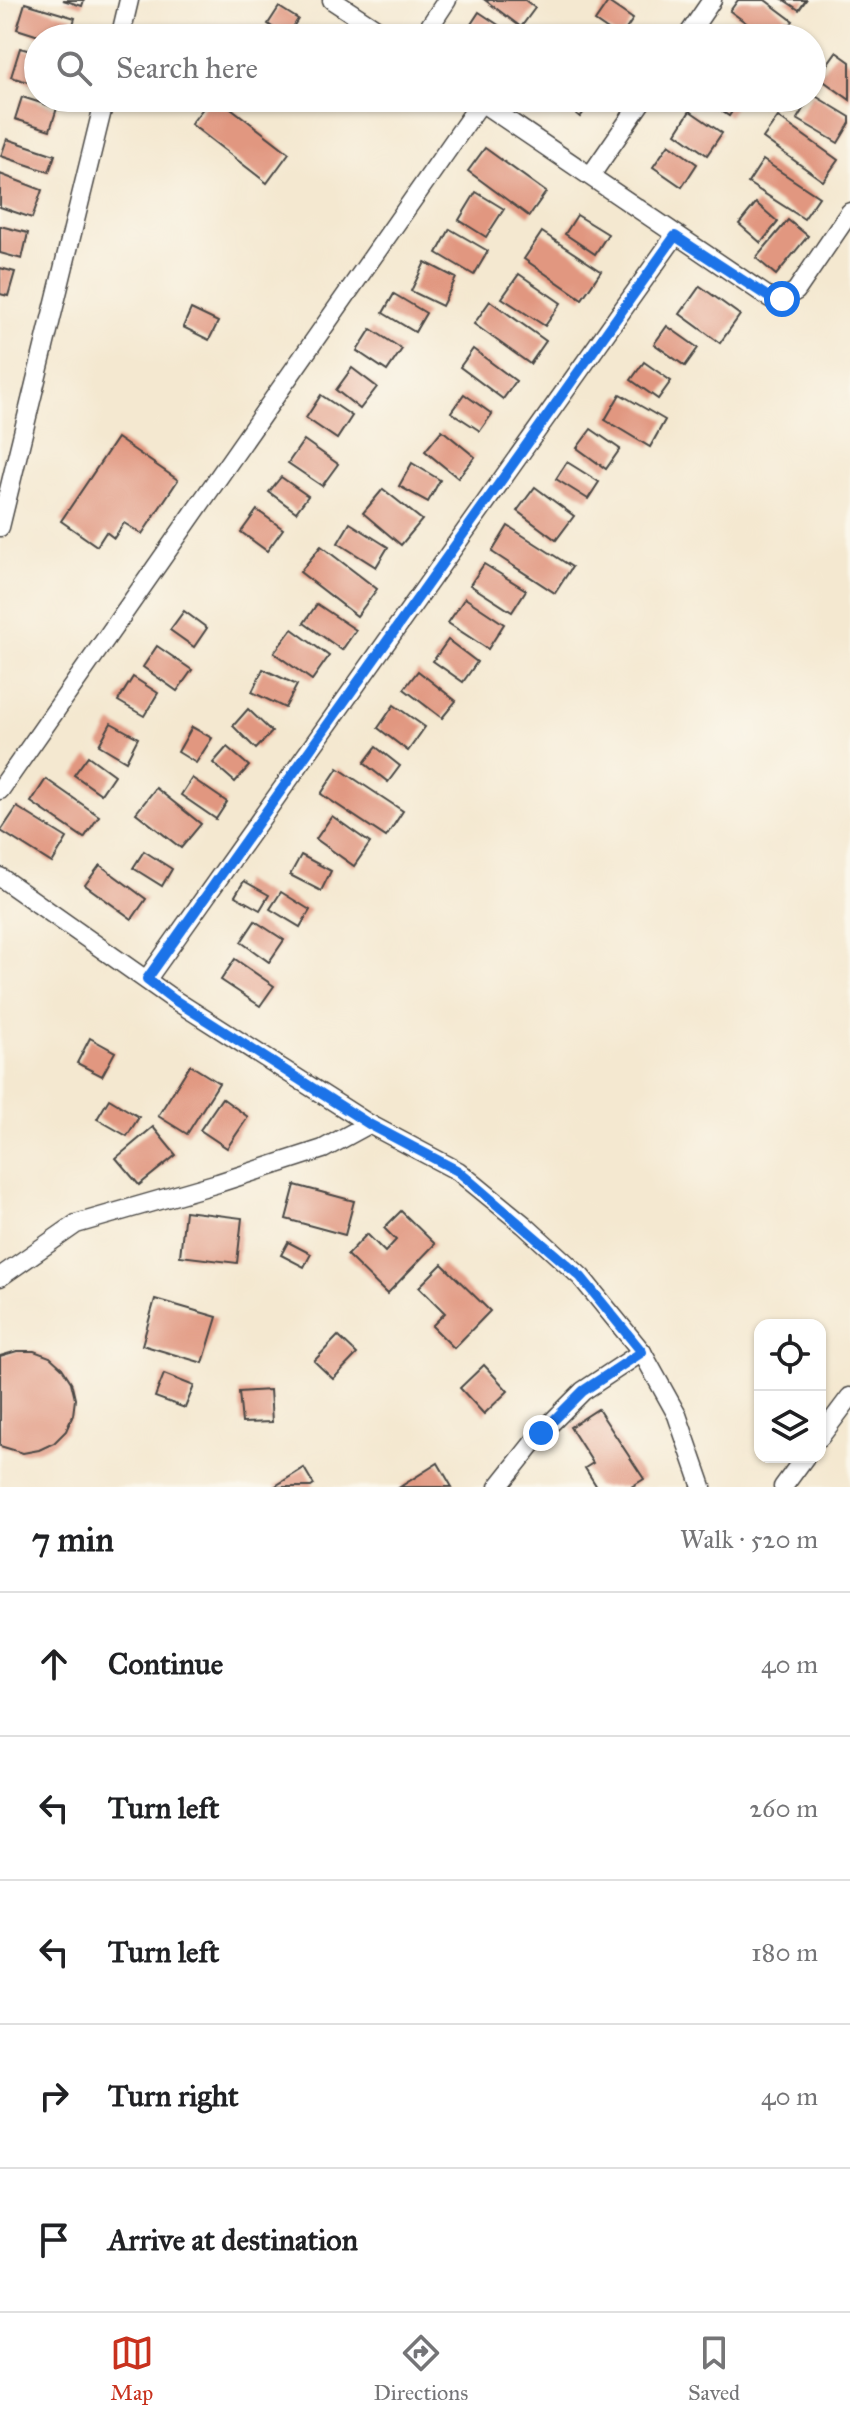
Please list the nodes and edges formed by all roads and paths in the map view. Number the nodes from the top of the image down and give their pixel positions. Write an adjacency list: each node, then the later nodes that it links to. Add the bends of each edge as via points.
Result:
1 (129, 0): 5 (street)
2 (332, 0): 6 (street)
3 (447, 0): 7 (street)
4 (712, 0): 8 (street)
5 (123, 24)
6 (369, 24)
7 (431, 24)
8 (696, 24)
9 (102, 112): 16 (street)
10 (470, 112): 17 (street)
11 (496, 112): 13 (street)
12 (634, 112): 13 (street)
13 (591, 175): 15 (street)
14 (850, 212): 15 (street, via 796,291 782,299 770,298)
15 (675, 236): 19 (street)
16 (0, 527)
17 (0, 790)
18 (0, 877): 19 (street)
19 (147, 979): 20 (street)
20 (369, 1124): 21 (street, via 323,1149 76,1224); 22 (street, via 458,1171 524,1225 581,1277)
21 (0, 1277)
22 (642, 1352): 26 (street, via 583,1391); 27 (street, via 677,1415)
23 (850, 1397): 24 (street)
24 (826, 1429)
25 (801, 1463): 28 (street)
26 (498, 1487)
27 (702, 1487)
28 (783, 1487)

